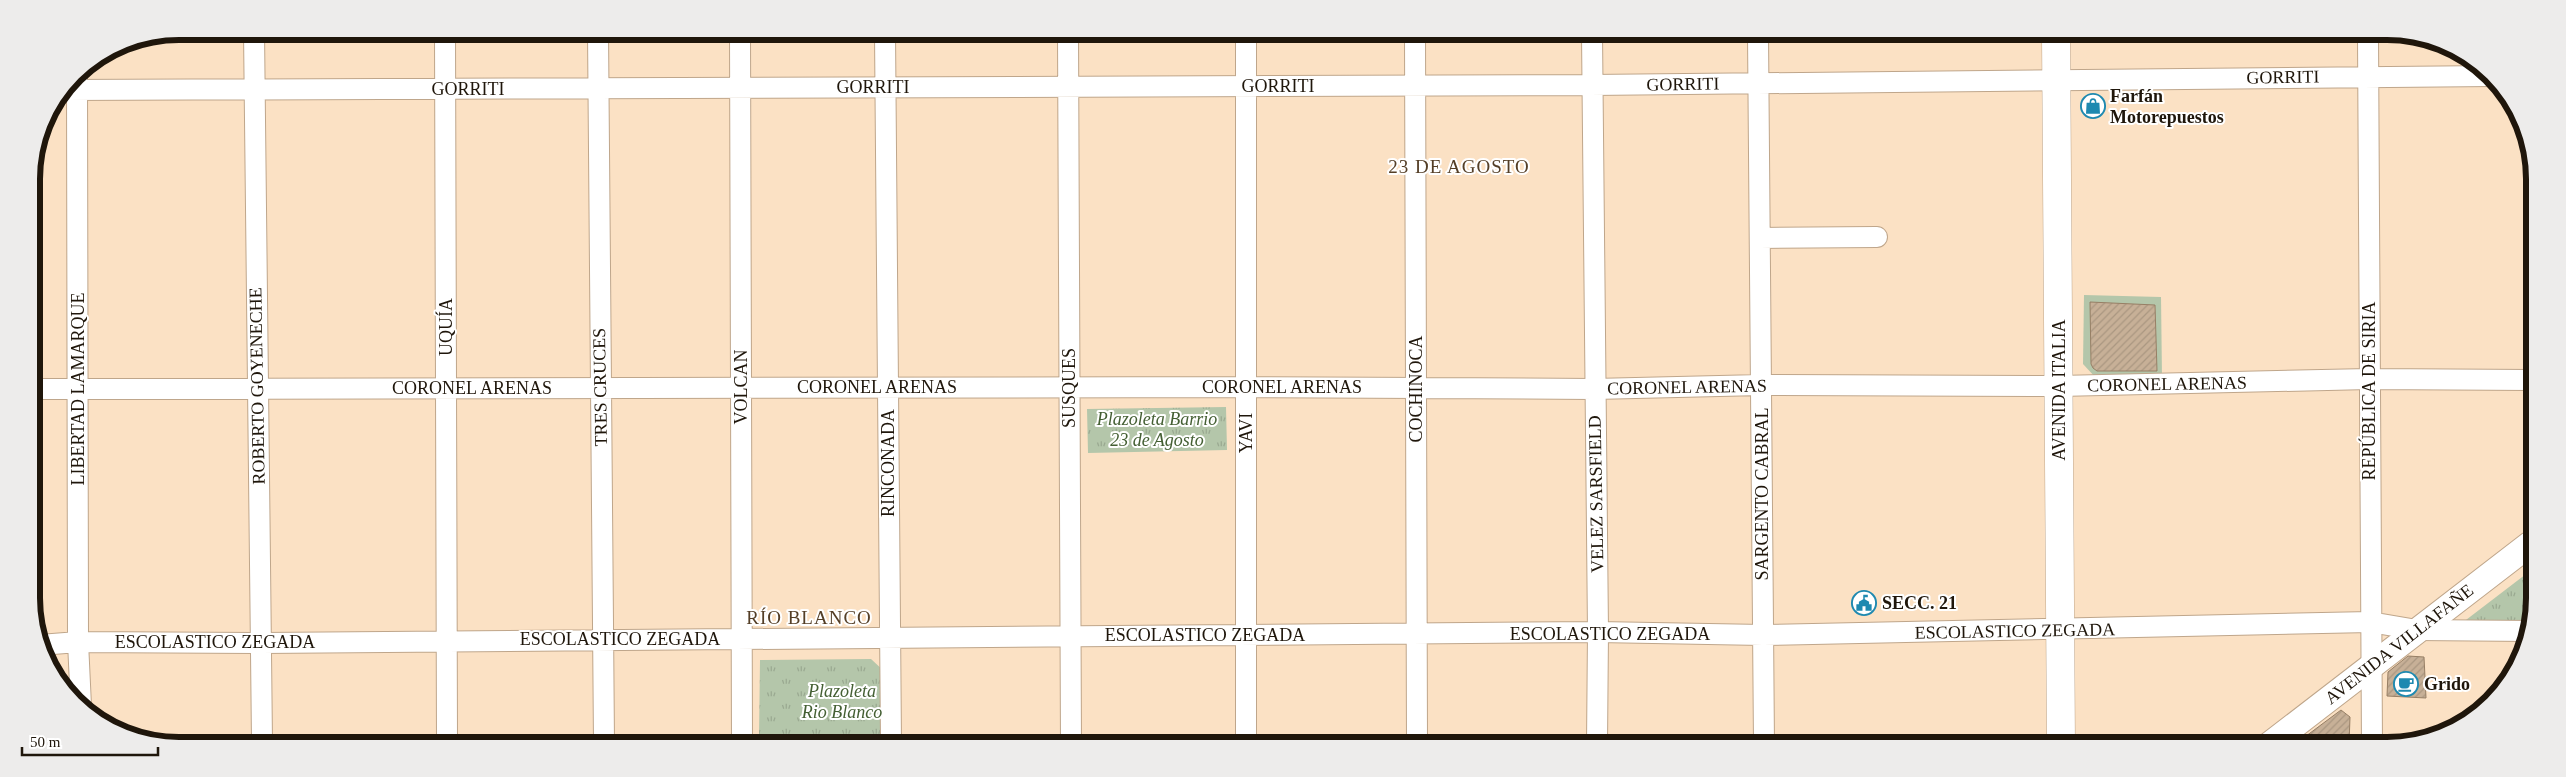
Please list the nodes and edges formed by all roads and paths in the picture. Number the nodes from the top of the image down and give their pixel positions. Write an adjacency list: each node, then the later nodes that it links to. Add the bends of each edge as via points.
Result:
1 (254, 40): 25 (street, ROBERTO GOYENECHE)
2 (445, 40): 26 (street, UQUÍA)
3 (598, 40): 27 (street, TRES CRUCES)
4 (740, 40): 23 (street, VOLCAN)
5 (885, 40): 21 (street, RINCONADA)
6 (1068, 40): 22 (street, SUSQUES)
7 (1246, 40): 20 (street, YAVI)
8 (1415, 40): 18 (street, COCHINOCA)
9 (1592, 40): 19 (street, VELEZ SARSFIELD)
10 (1758, 40): 16 (street, SARGENTO CABRAL)
11 (2056, 40): 15 (main road, AVENIDA ITALIA)
12 (2368, 40): 13 (street, REPÚBLICA DE SIRIA)
13 (2368, 76): 14 (street, GORRITI); 15 (street, GORRITI); 30 (street, REPÚBLICA DE SIRIA)
14 (2479, 76)
15 (2056, 80): 16 (street, GORRITI); 33 (main road, AVENIDA ITALIA)
16 (1758, 83): 19 (street, GORRITI); 29 (street, SARGENTO CABRAL)
17 (78, 84): 25 (street, GORRITI)
18 (1416, 85): 19 (street, GORRITI); 20 (street, GORRITI); 37 (street, COCHINOCA)
19 (1591, 85): 44 (street, VELEZ SARSFIELD)
20 (1246, 86): 22 (street, GORRITI); 36 (street, YAVI)
21 (885, 87): 22 (street, GORRITI); 23 (street, GORRITI); 34 (street, RINCONADA)
22 (1068, 87): 35 (street, SUSQUES)
23 (740, 88): 27 (street, GORRITI); 42 (street, VOLCAN)
24 (73, 89): 38 (street, LIBERTAD LAMARQUE)
25 (254, 89): 26 (street, GORRITI); 39 (street, ROBERTO GOYENECHE)
26 (445, 89): 27 (street, GORRITI); 40 (street, UQUÍA)
27 (600, 90): 41 (street, TRES CRUCES)
28 (1877, 237): 29 (street)
29 (1760, 238): 32 (street, SARGENTO CABRAL)
30 (2369, 379): 31 (street, CORONEL ARENAS); 33 (street, CORONEL ARENAS); 46 (street, REPÚBLICA DE SIRIA)
31 (2526, 380)
32 (1761, 385): 33 (street, CORONEL ARENAS); 44 (street, CORONEL ARENAS); 53 (street, SARGENTO CABRAL)
33 (2058, 386): 47 (main road, AVENIDA ITALIA)
34 (888, 387): 35 (street, CORONEL ARENAS); 42 (street, CORONEL ARENAS); 55 (street, RINCONADA)
35 (1069, 387): 36 (street, CORONEL ARENAS); 54 (street, SUSQUES)
36 (1246, 387): 37 (street, CORONEL ARENAS); 51 (street, YAVI)
37 (1416, 387): 44 (street, CORONEL ARENAS); 52 (street, COCHINOCA)
38 (78, 388): 39 (street, CORONEL ARENAS); 43 (street, CORONEL ARENAS); 59 (street, LIBERTAD LAMARQUE)
39 (257, 388): 40 (street, CORONEL ARENAS); 60 (street, ROBERTO GOYENECHE)
40 (446, 388): 41 (street, CORONEL ARENAS); 58 (street, UQUÍA)
41 (600, 388): 42 (street, CORONEL ARENAS); 57 (street, TRES CRUCES)
42 (741, 388): 56 (street, VOLCAN)
43 (40, 389)
44 (1594, 389): 50 (street, VELEZ SARSFIELD)
45 (2526, 547): 48 (street, AVENIDA VILLAFAÑE)
46 (2370, 622): 47 (street, ESCOLASTICO ZEGADA); 48 (street, ESCOLASTICO ZEGADA); 62 (street, REPÚBLICA DE SIRIA)
47 (2060, 630): 53 (street, ESCOLASTICO ZEGADA); 74 (main road, AVENIDA ITALIA)
48 (2417, 630): 49 (street); 62 (street, AVENIDA VILLAFAÑE)
49 (2522, 631)
50 (1598, 632): 52 (street, ESCOLASTICO ZEGADA); 53 (street, ESCOLASTICO ZEGADA); 72 (street, VELEZ SARSFIELD)
51 (1246, 634): 52 (street, ESCOLASTICO ZEGADA); 54 (street, ESCOLASTICO ZEGADA); 70 (street, YAVI)
52 (1417, 634): 71 (street, COCHINOCA)
53 (1763, 635): 73 (street, SARGENTO CABRAL)
54 (1070, 636): 55 (street, ESCOLASTICO ZEGADA); 69 (street, SUSQUES)
55 (890, 637): 56 (street, ESCOLASTICO ZEGADA); 68 (street, RINCONADA)
56 (742, 638): 57 (street, ESCOLASTICO ZEGADA); 67 (street, VOLCAN)
57 (605, 639): 58 (street, ESCOLASTICO ZEGADA); 66 (street, TRES CRUCES)
58 (447, 640): 60 (street, ESCOLASTICO ZEGADA); 65 (street, UQUÍA)
59 (78, 642): 60 (street, ESCOLASTICO ZEGADA); 61 (street, ESCOLASTICO ZEGADA); 63 (street, LIBERTAD LAMARQUE)
60 (262, 643): 64 (street, ROBERTO GOYENECHE)
61 (48, 644)
62 (2372, 664): 75 (street, AVENIDA VILLAFAÑE); 76 (street, REPÚBLICA DE SIRIA)
63 (81, 695)
64 (262, 737)
65 (447, 737)
66 (604, 737)
67 (742, 737)
68 (891, 737)
69 (1071, 737)
70 (1246, 737)
71 (1417, 737)
72 (1597, 737)
73 (1764, 737)
74 (2061, 737)
75 (2279, 737)
76 (2372, 737)

